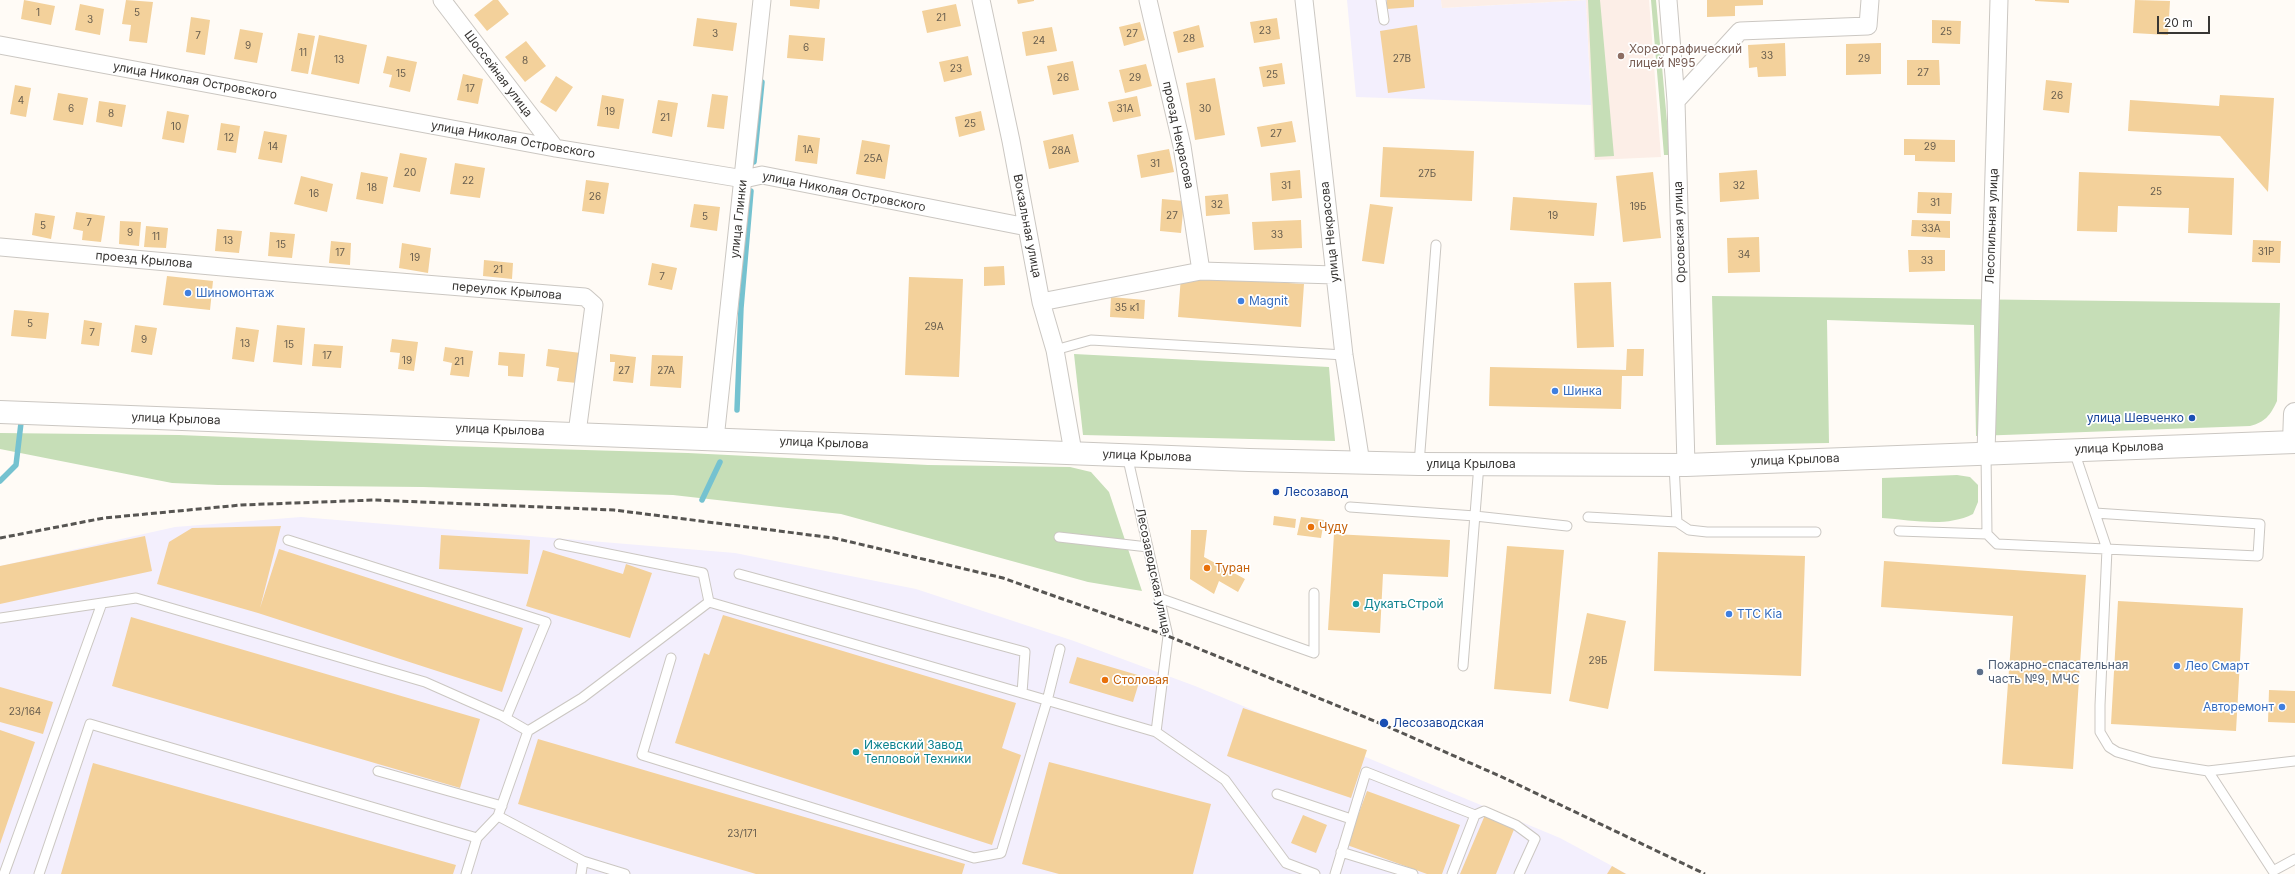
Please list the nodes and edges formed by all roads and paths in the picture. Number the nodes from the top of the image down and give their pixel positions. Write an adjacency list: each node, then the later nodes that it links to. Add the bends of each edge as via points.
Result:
1 (442, 0): 13 (street, Шоссейная улица)
2 (762, 0): 14 (street, улица Глинки)
3 (981, 0): 15 (street, Вокзальная улица, via 1011,141)
4 (1148, 0): 18 (street, проезд Некрасова, via 1182,146)
5 (1304, 0): 20 (street, улица Некрасова)
6 (1382, 0): 10 (lane)
7 (1668, 0): 12 (street, Орсовская улица)
8 (1870, 0): 12 (street, via 1868,26 1740,31)
9 (1998, 0): 31 (street, Лесопильная улица)
10 (1384, 20)
11 (0, 45): 13 (street, улица Николая Островского)
12 (1676, 101): 36 (street, Орсовская улица)
13 (555, 148): 14 (street, улица Николая Островского)
14 (744, 179): 15 (street, улица Николая Островского, via 762,175); 27 (street, улица Глинки)
15 (1026, 227): 21 (street, Вокзальная улица)
16 (1436, 245): 34 (lane)
17 (0, 247): 19 (street, проезд Крылова)
18 (1201, 271): 20 (street); 21 (street)
19 (289, 273): 26 (street, переулок Крылова, via 585,297 594,305)
20 (1335, 275): 23 (street, улица Некрасова)
21 (1041, 302): 22 (street, Вокзальная улица)
22 (1055, 350): 23 (lane, via 1091,340); 30 (street, Вокзальная улица)
23 (1344, 355): 33 (street, улица Некрасова)
24 (0, 412): 26 (main road, улица Крылова)
25 (2295, 414): 28 (main road)
26 (577, 433): 27 (main road, улица Крылова)
27 (715, 439): 30 (main road, улица Крылова)
28 (2294, 442): 29 (main road, улица Крылова)
29 (2073, 450): 31 (main road, улица Крылова); 38 (lane)
30 (1073, 452): 32 (main road, улица Крылова)
31 (1986, 453): 36 (main road, улица Крылова); 45 (lane)
32 (1127, 455): 33 (main road, улица Крылова); 49 (lane, Лесозаводская улица)
33 (1361, 463): 34 (main road, улица Крылова)
34 (1419, 464): 35 (main road, улица Крылова)
35 (1479, 464): 36 (main road, улица Крылова); 39 (lane)
36 (1680, 465): 41 (lane)
37 (1350, 507): 39 (lane)
38 (2095, 513): 50 (lane); 50 (lane, via 2260,524 2258,556)
39 (1475, 516): 42 (lane); 59 (lane)
40 (1588, 517): 41 (lane)
41 (1677, 522): 44 (lane, via 1689,530 1707,532)
42 (1567, 526)
43 (1899, 531): 45 (lane)
44 (1816, 532)
45 (1987, 534): 50 (lane, via 1997,544)
46 (1059, 537): 49 (lane)
47 (288, 540): 62 (lane, via 546,622)
48 (559, 544): 54 (lane, via 703,573)
49 (1148, 547): 53 (lane, Лесозаводская улица)
50 (2106, 549): 67 (lane, via 2100,732 2109,748 2116,752 2152,762)
51 (739, 574): 60 (lane, via 1024,652)
52 (1314, 594): 53 (lane, via 1314,653)
53 (1159, 598): 64 (lane, Лесозаводская улица, via 1168,636)
54 (709, 602): 60 (lane); 63 (lane, via 582,698)
55 (102, 603): 56 (lane); 62 (lane, via 136,598 215,619 425,682); 78 (lane)
56 (0, 618)
57 (1060, 649): 61 (lane)
58 (671, 658): 61 (lane, via 642,755 974,858 1001,853)
59 (1463, 666)
60 (1022, 693): 61 (lane)
61 (1047, 701): 64 (lane)
62 (506, 718): 63 (lane)
63 (528, 731): 69 (lane)
64 (1156, 732): 77 (lane, via 1225,780 1286,863)
65 (2295, 761): 67 (lane)
66 (378, 771): 69 (lane)
67 (2208, 771): 75 (lane, via 2273,871)
68 (1277, 794): 72 (lane)
69 (502, 806): 71 (lane)
70 (1475, 814): 72 (lane, via 1366,772); 86 (lane); 87 (lane, via 1484,811 1516,824 1535,839)
71 (498, 816): 73 (lane); 76 (lane)
72 (1351, 819): 74 (lane)
73 (477, 838): 79 (lane, via 90,724); 80 (lane)
74 (1341, 852): 84 (lane); 85 (lane)
75 (2295, 859)
76 (583, 861): 81 (lane); 82 (lane)
77 (1305, 872): 83 (lane)
78 (4, 874)
79 (39, 874)
80 (466, 874)
81 (582, 874)
82 (625, 874)
83 (1315, 874)
84 (1335, 874)
85 (1413, 874)
86 (1452, 874)
87 (1519, 874)

